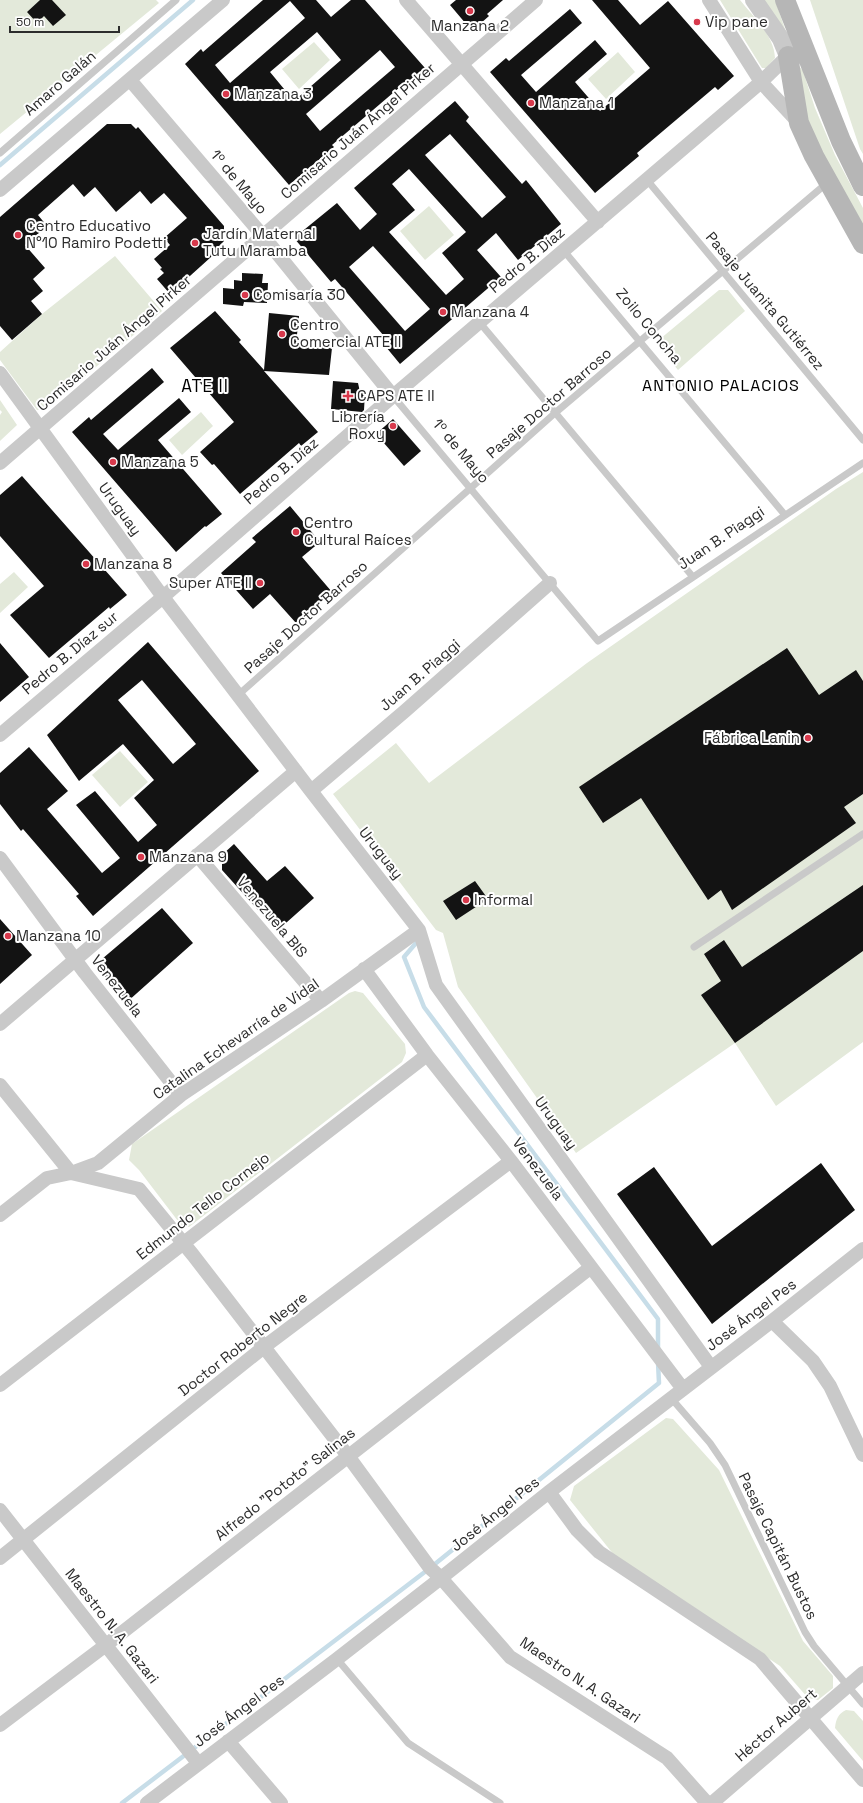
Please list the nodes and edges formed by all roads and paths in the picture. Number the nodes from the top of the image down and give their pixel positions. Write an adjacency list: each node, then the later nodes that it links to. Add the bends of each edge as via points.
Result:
1 (176, 0): 14 (lane, Amaro Galán)
2 (223, 0): 11 (street)
3 (406, 0): 10 (street)
4 (536, 0): 10 (street, Comisario Juán Ángel Pirker)
5 (709, 0): 12 (street)
6 (754, 0): 9 (street, via 781,39)
7 (785, 0): 8 (main road)
8 (802, 42): 9 (street, Pedro B. Díaz); 17 (main road, via 841,141)
9 (788, 56): 12 (street, Pedro B. Díaz); 13 (main road)
10 (461, 63): 19 (street); 20 (street, Comisario Juán Ángel Pirker)
11 (130, 80): 18 (street); 20 (street, 1º de Mayo)
12 (761, 82): 13 (street); 15 (street, Pedro B. Díaz)
13 (799, 123): 16 (main road)
14 (0, 153)
15 (647, 180): 19 (street, Pedro B. Díaz); 23 (lane, Pasaje Juanita Gutiérrez)
16 (828, 182): 21 (main road); 23 (lane, Pasaje Doctor Barroso)
17 (863, 186)
18 (0, 190)
19 (598, 222): 22 (street, Pedro B. Díaz)
20 (263, 236): 27 (street, 1º de Mayo); 29 (street, Comisario Juán Ángel Pirker)
21 (863, 244)
22 (564, 251): 24 (street, Pedro B. Díaz); 25 (lane, Zoilo Concha)
23 (724, 271): 25 (lane, Pasaje Doctor Barroso); 30 (lane, Pasaje Juanita Gutiérrez)
24 (480, 322): 27 (street, Pedro B. Díaz); 28 (lane)
25 (639, 342): 28 (lane, Pasaje Doctor Barroso); 34 (lane, Zoilo Concha)
26 (0, 373): 29 (street, Uruguay)
27 (393, 396): 33 (lane, 1º de Mayo); 37 (street, Pedro B. Díaz)
28 (555, 413): 33 (lane, Pasaje Doctor Barroso); 35 (lane)
29 (40, 429): 31 (street, Comisario Juán Ángel Pirker); 37 (street, Uruguay)
30 (863, 440)
31 (0, 463)
32 (863, 463): 34 (lane, Juan B. Piaggi)
33 (471, 488): 36 (lane, 1º de Mayo); 39 (lane, Pasaje Doctor Barroso)
34 (784, 515): 35 (lane, Juan B. Piaggi)
35 (693, 577): 38 (lane, Juan B. Piaggi)
36 (550, 583): 38 (lane, 1º de Mayo); 42 (street, Juan B. Piaggi)
37 (163, 597): 39 (street, Uruguay); 40 (street, Pedro B. Díaz sur)
38 (598, 641)
39 (238, 696): 41 (street, Uruguay)
40 (0, 735)
41 (296, 771): 42 (street, Uruguay); 44 (street)
42 (310, 791): 46 (street, Uruguay)
43 (863, 834): 47 (lane)
44 (197, 855): 48 (street); 50 (street, Venezuela BIS)
45 (0, 858): 48 (street, Venezuela)
46 (419, 930): 49 (street, Catalina Echevarría de Vidal); 63 (street, Uruguay, via 436,985)
47 (694, 947)
48 (75, 960): 51 (street); 54 (street, Venezuela)
49 (364, 970): 50 (street, Catalina Echevarría de Vidal); 52 (street, Venezuela)
50 (321, 1001): 54 (street, Catalina Echevarría de Vidal)
51 (0, 1024)
52 (428, 1055): 55 (street, Venezuela); 58 (street, Edmundo Tello Cornejo)
53 (0, 1084): 56 (street)
54 (181, 1095): 56 (street, Catalina Echevarría de Vidal, via 98,1163)
55 (511, 1161): 60 (street, Venezuela); 62 (street, Doctor Roberto Negre)
56 (71, 1173): 57 (street, Catalina Echevarría de Vidal, via 47,1178); 58 (street, Maestro N. A. Gazari, via 139,1189)
57 (1, 1214)
58 (184, 1242): 62 (street, Maestro N. A. Gazari); 64 (street, Edmundo Tello Cornejo)
59 (863, 1249): 61 (street, José Ángel Pes)
60 (590, 1268): 65 (street, Venezuela); 68 (street, Alfredo "Pototo" Salinas)
61 (772, 1321): 63 (street, José Ángel Pes); 67 (street, via 812,1361 830,1386)
62 (264, 1347): 68 (street, Maestro N. A. Gazari); 71 (street, Doctor Roberto Negre)
63 (711, 1367): 65 (street, José Ángel Pes)
64 (0, 1385)
65 (683, 1389): 66 (street, José Ángel Pes)
66 (671, 1398): 69 (street, José Ángel Pes); 77 (lane, Pasaje Capitán Bustos, via 710,1443 724,1465 805,1632)
67 (863, 1455)
68 (348, 1456): 73 (street, Maestro N. A. Gazari, via 430,1568); 74 (street, Alfredo "Pototo" Salinas)
69 (549, 1492): 73 (street, José Ángel Pes); 79 (street, via 577,1530 598,1552 760,1659)
70 (0, 1510): 71 (street, Maestro N. A. Gazari)
71 (23, 1540): 72 (street, Doctor Roberto Negre); 74 (street, Maestro N. A. Gazari)
72 (0, 1558)
73 (441, 1578): 75 (street, José Ángel Pes); 87 (street, Maestro N. A. Gazari, via 510,1657 667,1758)
74 (106, 1645): 80 (street, Alfredo "Pototo" Salinas); 82 (street, Maestro N. A. Gazari)
75 (337, 1659): 81 (street, José Ángel Pes); 86 (lane, via 408,1743)
76 (863, 1673): 77 (street, Héctor Aubert)
77 (848, 1686): 78 (lane, Pasaje Capitán Bustos); 79 (street, Héctor Aubert)
78 (863, 1704)
79 (810, 1717): 83 (street); 88 (street, Héctor Aubert)
80 (0, 1725)
81 (228, 1741): 82 (street, José Ángel Pes); 85 (street)
82 (198, 1763): 84 (street, José Ángel Pes)
83 (863, 1780)
84 (147, 1803)
85 (281, 1803)
86 (500, 1803)
87 (707, 1803)
88 (712, 1803)

